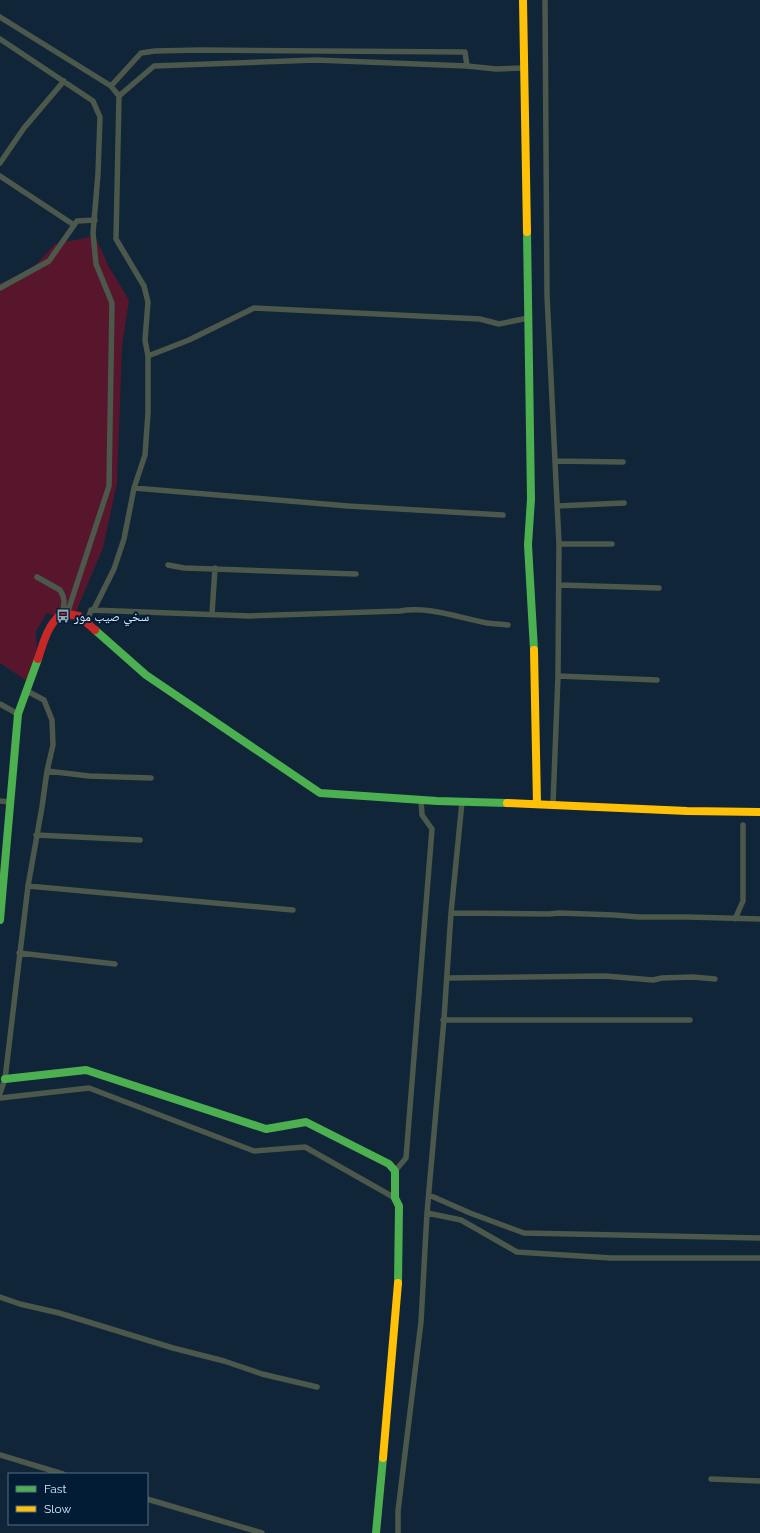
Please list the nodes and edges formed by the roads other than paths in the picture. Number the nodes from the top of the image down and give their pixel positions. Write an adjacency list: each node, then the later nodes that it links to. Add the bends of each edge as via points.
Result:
1 (523, 0): 6 (street)
2 (545, 0): 17 (street, via 548,295)
3 (0, 16): 8 (street)
4 (0, 39): 7 (street)
5 (467, 66): 6 (street); 8 (street, via 465,52 155,51 141,53); 9 (street, via 316,60 154,66)
6 (524, 68): 15 (street)
7 (64, 81): 10 (street, via 24,128); 12 (street, via 93,101 100,117)
8 (111, 86): 9 (street)
9 (119, 96): 16 (street, via 116,239 144,286 148,302 145,340)
10 (0, 163)
11 (0, 176): 13 (street)
12 (95, 220): 13 (street, via 77,221); 32 (street, via 93,233 96,264 112,303 109,486)
13 (74, 225): 14 (street, via 49,260)
14 (0, 288)
15 (528, 318): 16 (street, via 499,324 480,320 254,308 189,340); 47 (street, via 531,499 528,565 533,624)
16 (148, 356): 19 (street, via 145,455)
17 (555, 461): 18 (street); 21 (street)
18 (623, 462)
19 (134, 488): 22 (street, via 348,506); 31 (street, via 126,533 114,569 94,609)
20 (624, 503): 21 (street)
21 (557, 506): 23 (street)
22 (502, 515)
23 (559, 544): 24 (street); 29 (street)
24 (612, 544)
25 (168, 565): 26 (street)
26 (215, 568): 27 (street); 33 (street)
27 (356, 574)
28 (37, 577): 32 (street, via 60,590 65,604)
29 (558, 585): 30 (street); 36 (street)
30 (659, 588)
31 (91, 610): 33 (street); 34 (street)
32 (64, 613): 34 (street, via 79,616); 38 (street, via 53,621 47,633)
33 (212, 614): 35 (street, via 258,615 412,609 488,624)
34 (87, 623): 43 (street, via 146,675 320,793)
35 (508, 624)
36 (558, 676): 37 (street); 48 (street)
37 (656, 680)
38 (27, 691): 40 (street); 41 (street, via 44,700 52,720 53,745)
39 (0, 704): 40 (street)
40 (18, 714): 45 (street)
41 (47, 770): 42 (street, via 89,776); 51 (street)
42 (151, 778)
43 (422, 800): 46 (street); 68 (street, via 422,815 432,829 406,1158)
44 (0, 801): 45 (street)
45 (10, 802): 58 (street)
46 (462, 802): 47 (street); 55 (street)
47 (537, 804): 48 (street)
48 (554, 804): 49 (street)
49 (760, 812)
50 (742, 825): 56 (street, via 743,901)
51 (36, 835): 52 (street); 53 (street)
52 (140, 840)
53 (28, 886): 54 (street); 59 (street)
54 (293, 910)
55 (451, 914): 56 (street, via 559,913); 61 (street)
56 (735, 919): 57 (street)
57 (760, 919)
58 (0, 920)
59 (20, 953): 60 (street); 65 (street)
60 (115, 964)
61 (447, 978): 62 (street, via 605,976 653,980 693,977); 63 (street)
62 (715, 979)
63 (443, 1020): 64 (street); 69 (street)
64 (690, 1020)
65 (5, 1079): 66 (street); 68 (street, via 86,1070 266,1129 306,1122 389,1164)
66 (0, 1093)
67 (0, 1098): 70 (street, via 89,1088 254,1151 305,1147)
68 (395, 1171): 70 (street)
69 (429, 1195): 71 (street); 72 (street, via 524,1233)
70 (395, 1198): 82 (street, via 399,1206 399,1269)
71 (427, 1213): 73 (street, via 461,1220 516,1252 611,1258); 83 (street, via 422,1322 398,1511)
72 (760, 1238)
73 (760, 1258)
74 (0, 1297): 75 (street, via 262,1374)
75 (317, 1387)
76 (0, 1455): 77 (street)
77 (60, 1473)
78 (711, 1479): 79 (street)
79 (760, 1481)
80 (148, 1499): 81 (street)
81 (262, 1533)
82 (376, 1533)
83 (398, 1533)

